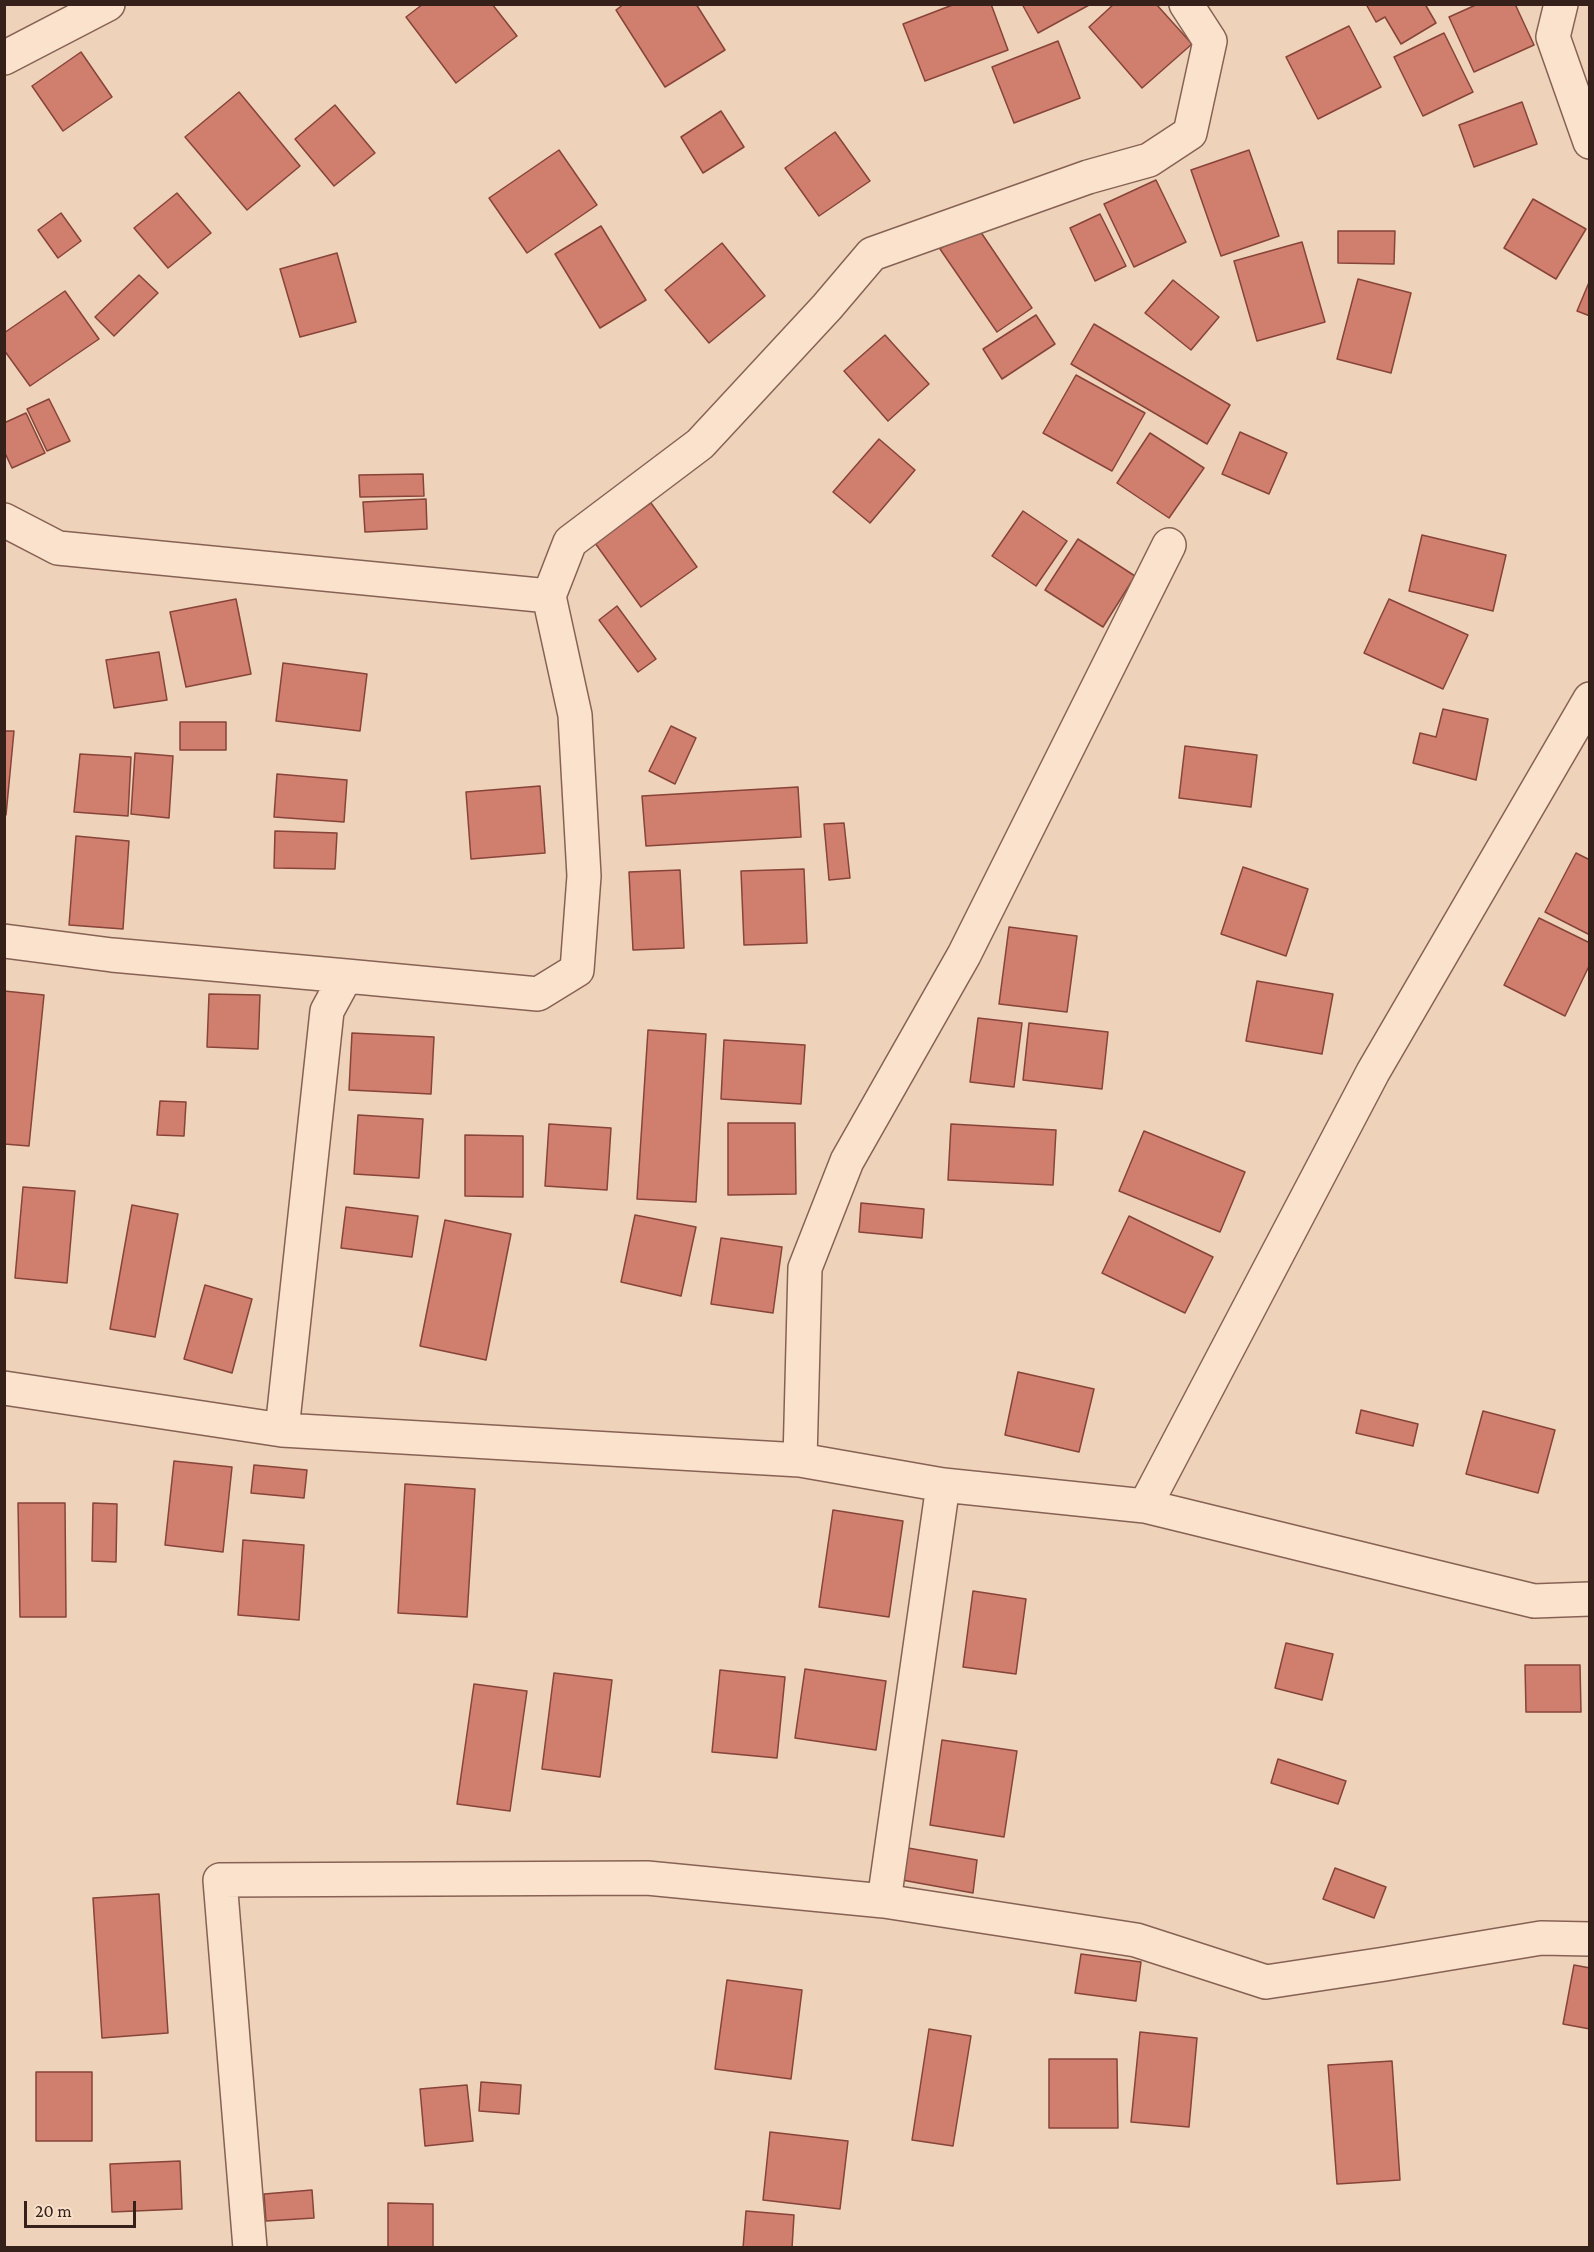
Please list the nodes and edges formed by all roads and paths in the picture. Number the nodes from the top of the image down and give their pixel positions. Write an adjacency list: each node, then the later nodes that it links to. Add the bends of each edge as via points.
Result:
1 (108, 4): 4 (street)
2 (1186, 4): 8 (street, via 1210,41 1190,133 1149,160 1088,177 872,254 700,444 570,542)
3 (1561, 4): 5 (street, via 1553,37)
4 (4, 58)
5 (1590, 142)
6 (4, 520): 8 (street, via 58,548)
7 (1169, 545): 14 (street, via 964,955 846,1161 805,1268)
8 (549, 596): 11 (street, via 574,715 584,876 577,970 538,994)
9 (1590, 699): 16 (street, via 1373,1072)
10 (4, 941): 11 (street)
11 (346, 976): 13 (street, via 327,1011)
12 (4, 1388): 13 (street)
13 (282, 1430): 14 (street)
14 (800, 1460): 15 (street)
15 (943, 1485): 16 (street); 18 (street)
16 (1145, 1506): 17 (street, via 1534,1601)
17 (1590, 1599)
18 (884, 1900): 19 (street, via 1136,1940 1266,1982 1540,1938); 20 (street, via 647,1878 220,1880)
19 (1590, 1939)
20 (249, 2247)

